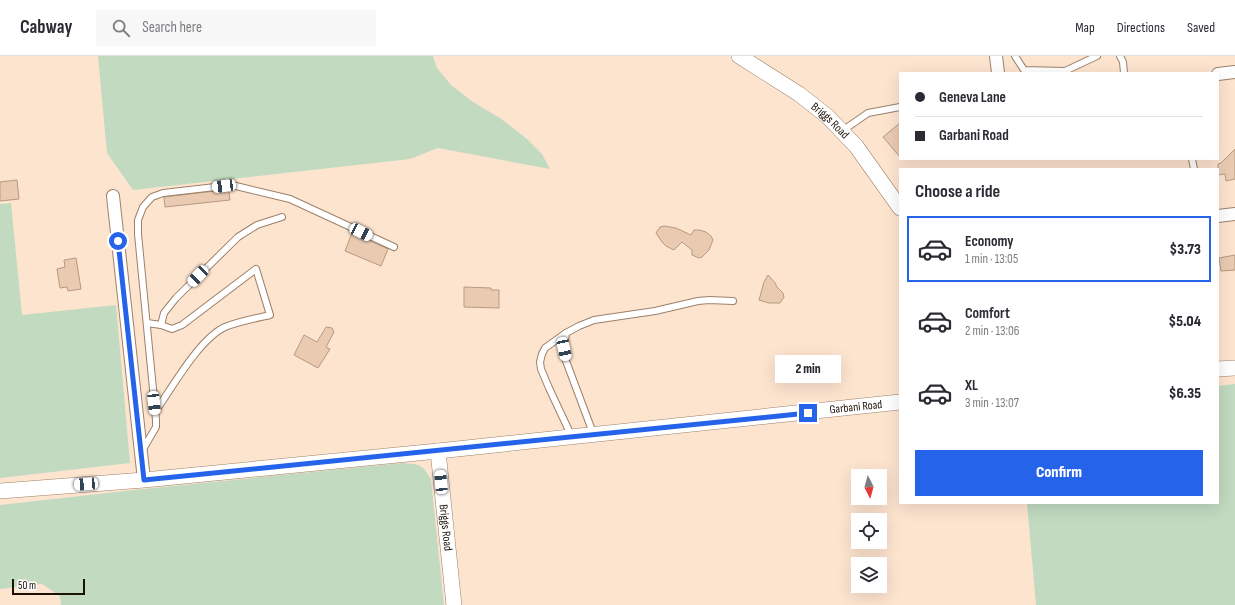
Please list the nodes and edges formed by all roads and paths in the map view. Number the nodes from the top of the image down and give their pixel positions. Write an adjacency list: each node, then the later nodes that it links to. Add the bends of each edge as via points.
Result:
1 (738, 56): 11 (street, Briggs Road, via 799,94)
2 (996, 56): 6 (street)
3 (1015, 56): 4 (lane, via 1024,70 1065,71)
4 (1097, 56)
5 (1120, 56): 7 (lane)
6 (998, 72)
7 (1124, 72)
8 (1235, 72): 9 (street)
9 (1219, 74)
10 (899, 107): 11 (lane, via 868,113)
11 (842, 131): 13 (street, Briggs Road, via 856,146)
12 (113, 196): 29 (street)
13 (899, 207)
14 (1235, 214): 15 (street)
15 (1219, 216)
16 (282, 217): 20 (lane, via 257,225 220,253 176,298 164,313)
17 (394, 247): 19 (lane, via 290,199 236,186 162,193 152,197 143,207 138,220 138,251)
18 (733, 301): 21 (lane, via 698,301 655,311 594,320)
19 (147, 323): 20 (lane); 25 (lane)
20 (161, 325): 25 (lane, via 172,329 182,325 256,269 270,315 225,327 207,340)
21 (566, 333): 26 (lane, via 566,361); 27 (lane, via 545,348 540,362)
22 (1235, 368): 23 (street)
23 (1219, 369)
24 (899, 402): 26 (street, Garbani Road)
25 (155, 412): 29 (lane, via 156,427)
26 (593, 435): 27 (street, Garbani Road)
27 (572, 437): 28 (street, Garbani Road)
28 (438, 451): 30 (street, Garbani Road); 32 (street, Briggs Road)
29 (141, 452): 30 (street)
30 (144, 480): 31 (street, Garbani Road)
31 (0, 491)
32 (454, 605)

